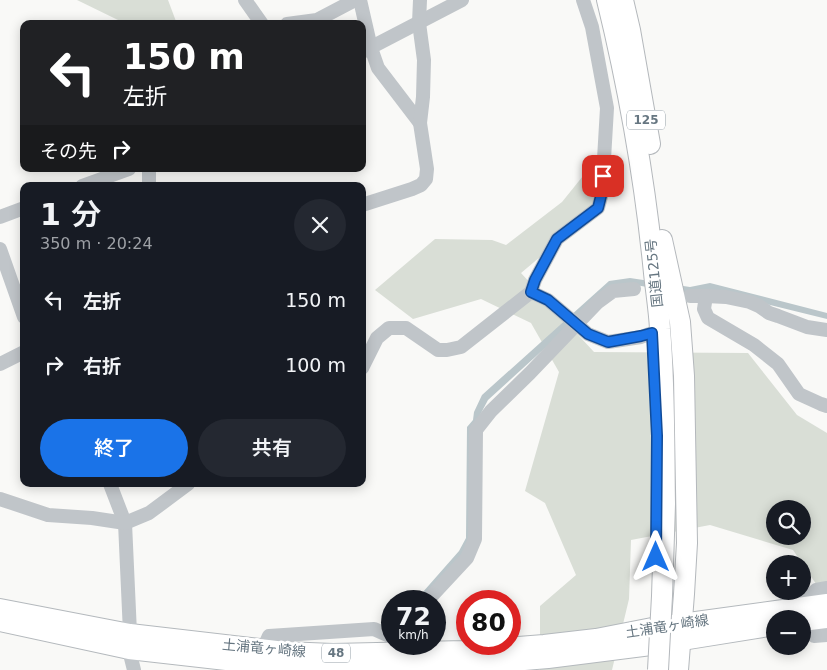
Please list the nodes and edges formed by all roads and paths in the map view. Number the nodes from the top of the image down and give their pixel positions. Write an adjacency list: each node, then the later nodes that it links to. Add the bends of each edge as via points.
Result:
1 (245, 0): 9 (street)
2 (355, 0): 10 (street)
3 (360, 0): 11 (street)
4 (420, 0): 12 (street)
5 (462, 0): 12 (street)
6 (583, 0): 24 (street, via 592,27 607,108 602,192 598,208 557,239)
7 (608, 0): 20 (highway, 国道125号 / 125)
8 (623, 0): 20 (highway, 国道125号 / 125, via 656,181)
9 (259, 20)
10 (317, 20)
11 (363, 20)
12 (419, 23): 13 (street); 14 (street, via 424,60)
13 (367, 50): 14 (street)
14 (420, 123): 17 (street, via 426,179 412,189)
15 (121, 172): 16 (street)
16 (93, 182)
17 (366, 204)
18 (20, 210): 19 (street)
19 (0, 217)
20 (657, 241): 29 (highway); 37 (highway, 国道125号 / 125); 51 (highway, via 680,322 684,376 687,543)
21 (0, 249): 22 (street)
22 (19, 288)
23 (634, 289): 27 (street, via 613,291)
24 (531, 292): 27 (street, via 548,300); 31 (street, via 461,347 438,350 406,328 389,328 377,338)
25 (690, 296): 26 (street)
26 (706, 296): 28 (street, via 750,302 769,314); 33 (street, via 704,309 708,318 754,344 778,364 799,394)
27 (576, 325): 29 (street, via 608,342); 40 (street, via 476,430 476,540 467,558)
28 (827, 330)
29 (652, 333): 54 (highway, via 657,436)
30 (20, 354): 32 (street)
31 (366, 360)
32 (0, 364)
33 (827, 406)
34 (111, 487): 38 (street)
35 (184, 487): 38 (street, via 149,513)
36 (0, 499): 38 (street, via 48,515)
37 (671, 504): 59 (highway, 国道125号 / 125, bridge); 60 (highway, 国道125号 / 125, via 677,544)
38 (125, 523): 55 (street)
39 (827, 588): 43 (street, via 816,590)
40 (437, 590)
41 (827, 603): 44 (main road, 土浦竜ヶ崎線 / 48)
42 (0, 608): 55 (main road, 土浦竜ヶ崎線 / 48)
43 (806, 610)
44 (811, 612)
45 (811, 618): 46 (main road, 土浦竜ヶ崎線 / 48)
46 (827, 619)
47 (0, 622): 55 (main road, 土浦竜ヶ崎線 / 48)
48 (766, 622): 51 (main road, 土浦竜ヶ崎線 / 48)
49 (766, 627): 51 (main road, 土浦竜ヶ崎線 / 48)
50 (381, 632): 56 (street, via 374,628 269,636)
51 (682, 632): 54 (main road, 土浦竜ヶ崎線 / 48); 61 (highway)
52 (811, 632): 53 (street, via 814,636)
53 (827, 635)
54 (652, 636): 55 (main road, 土浦竜ヶ崎線 / 48, via 548,659 466,666 261,664); 56 (main road, 土浦竜ヶ崎線 / 48, via 464,650 333,653); 58 (highway)
55 (130, 642): 56 (main road, 土浦竜ヶ崎線 / 48); 57 (street)
56 (263, 649)
57 (134, 670)
58 (650, 670)
59 (658, 670)
60 (670, 670)
61 (678, 670)

